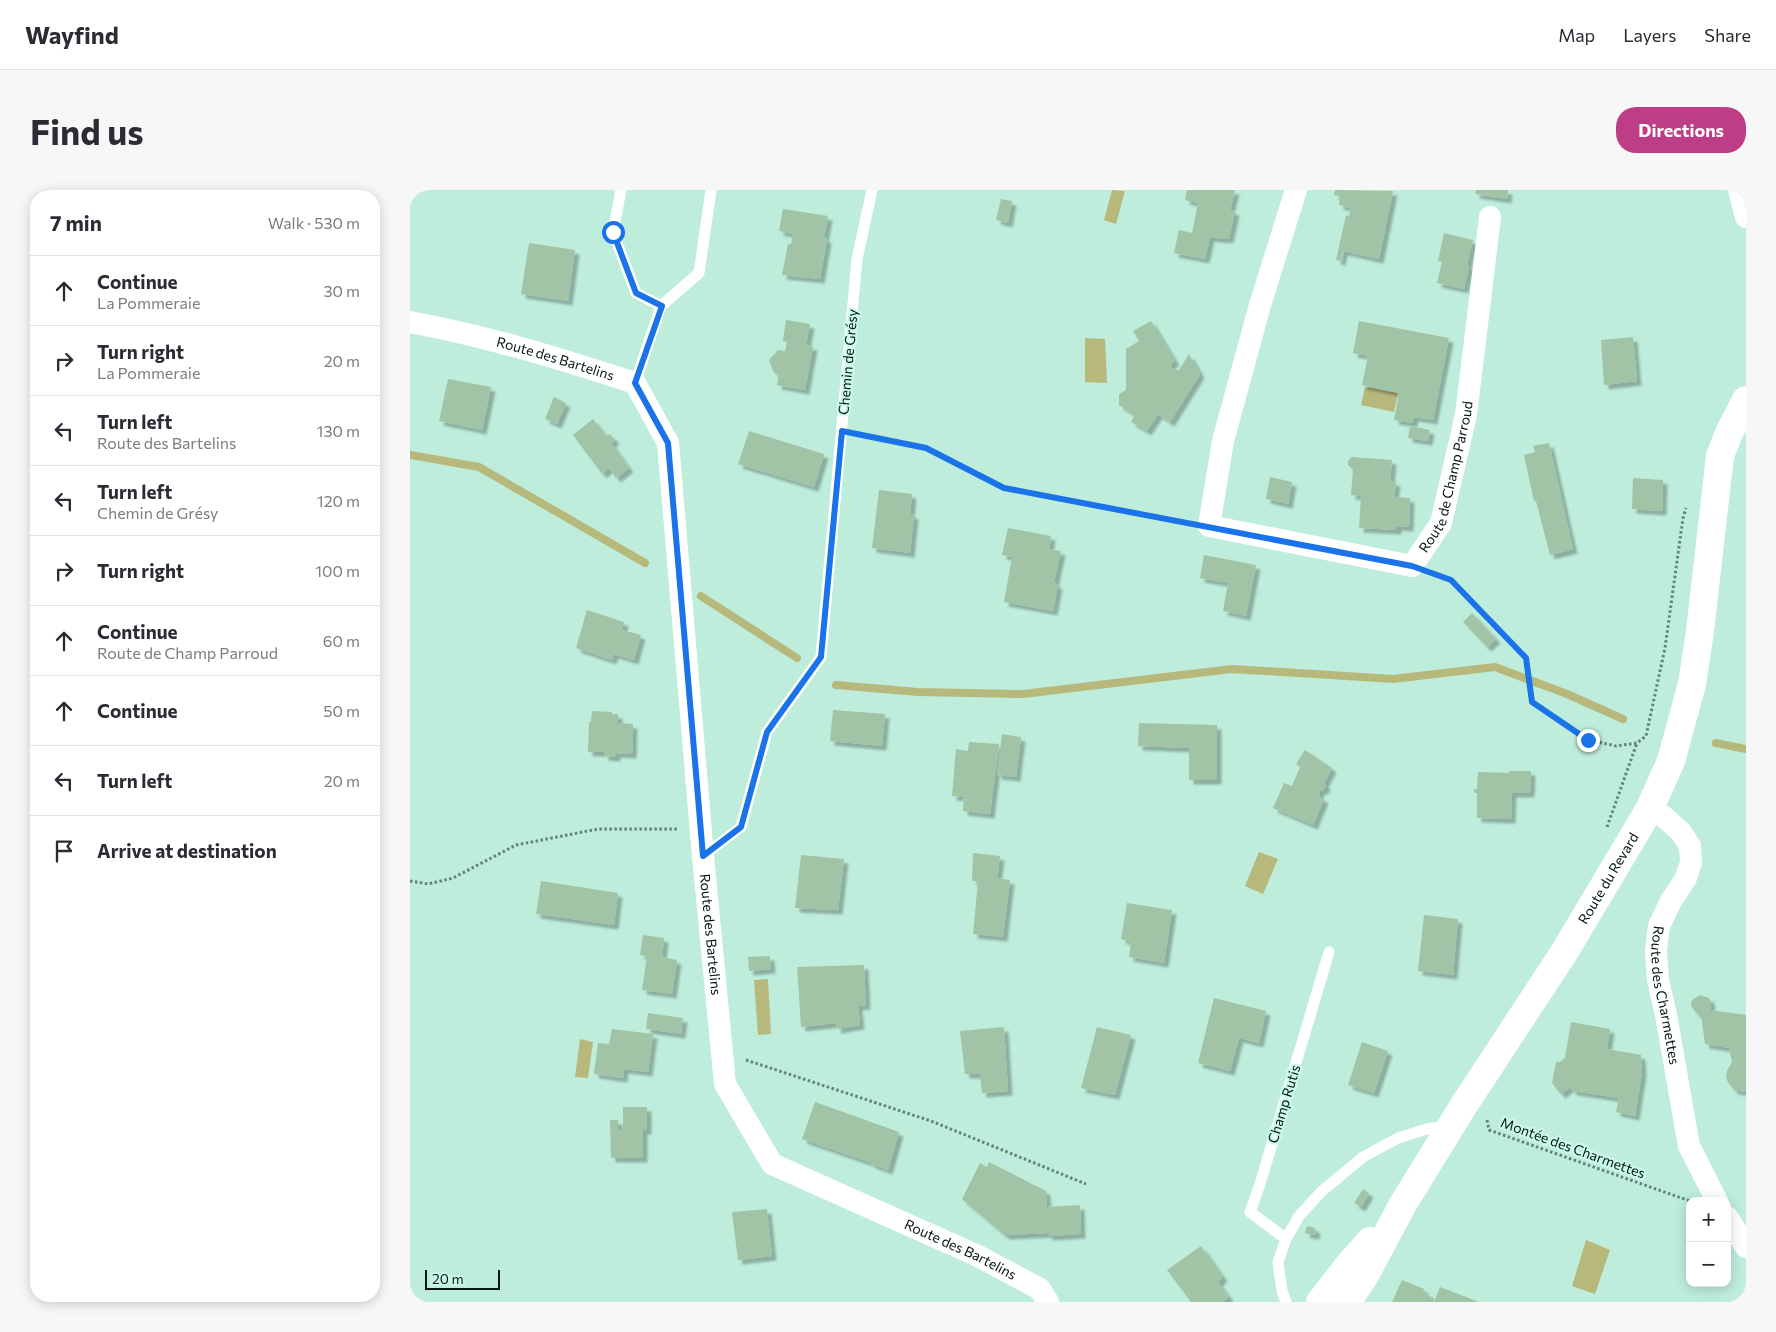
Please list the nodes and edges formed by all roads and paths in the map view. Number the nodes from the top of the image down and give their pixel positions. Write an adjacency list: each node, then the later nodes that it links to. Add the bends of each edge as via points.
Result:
1 (621, 190): 8 (lane, via 613,232 636,293)
2 (711, 190): 8 (lane, via 699,273)
3 (872, 190): 12 (lane, Chemin de Grésy, via 857,259)
4 (1296, 190): 16 (street, via 1260,305 1224,441)
5 (1738, 190): 6 (street)
6 (1746, 217)
7 (1490, 218): 17 (street, Route de Champ Parroud, via 1466,415 1440,523)
8 (662, 306): 10 (lane)
9 (410, 322): 10 (street, Route des Bartelins, via 547,355)
10 (635, 383): 21 (street, Route des Bartelins, via 668,443)
11 (1746, 400): 15 (main road, Route du Revard, via 1720,456)
12 (842, 431): 16 (path, via 926,448 1004,488); 22 (lane, Chemin de Grésy, via 821,657 767,732 741,827)
13 (1746, 433): 15 (main road, Route du Revard)
14 (1688, 500): 18 (path, via 1656,692 1646,736)
15 (1713, 513): 19 (main road, Route du Revard, via 1692,684 1671,761)
16 (1209, 526): 17 (street, Route de Champ Parroud)
17 (1412, 566): 18 (path, via 1451,580 1526,658 1532,702 1588,740 1616,746)
18 (1637, 742): 20 (path)
19 (1649, 810): 26 (main road, Route du Revard, via 1565,951); 28 (street, Route des Charmettes, via 1663,816 1681,832 1690,846 1691,862 1686,878 1659,926 1656,951 1658,980 1689,1146)
20 (1606, 827)
21 (702, 828): 22 (street, Route des Bartelins); 23 (path, via 598,829 516,845 452,878 428,884)
22 (703, 856): 25 (street, Route des Bartelins)
23 (410, 881)
24 (1329, 952): 32 (lane, Champ Rutis, via 1250,1212)
25 (722, 1052): 27 (path, via 931,1121); 34 (street, Route des Bartelins, via 725,1084 772,1164 978,1256 1040,1289)
26 (1458, 1115): 29 (path, Montée des Charmettes, via 1484,1107 1489,1130); 30 (main road, Route du Revard); 32 (lane, via 1398,1138 1363,1157 1304,1210)
27 (1086, 1184)
28 (1715, 1197)
29 (1686, 1200)
30 (1403, 1204): 36 (main road, Route du Revard); 37 (main road, Route du Revard, via 1364,1277)
31 (1731, 1223): 33 (street)
32 (1286, 1239): 35 (lane, via 1278,1262)
33 (1746, 1247)
34 (1048, 1302)
35 (1286, 1302)
36 (1320, 1302)
37 (1346, 1302)

